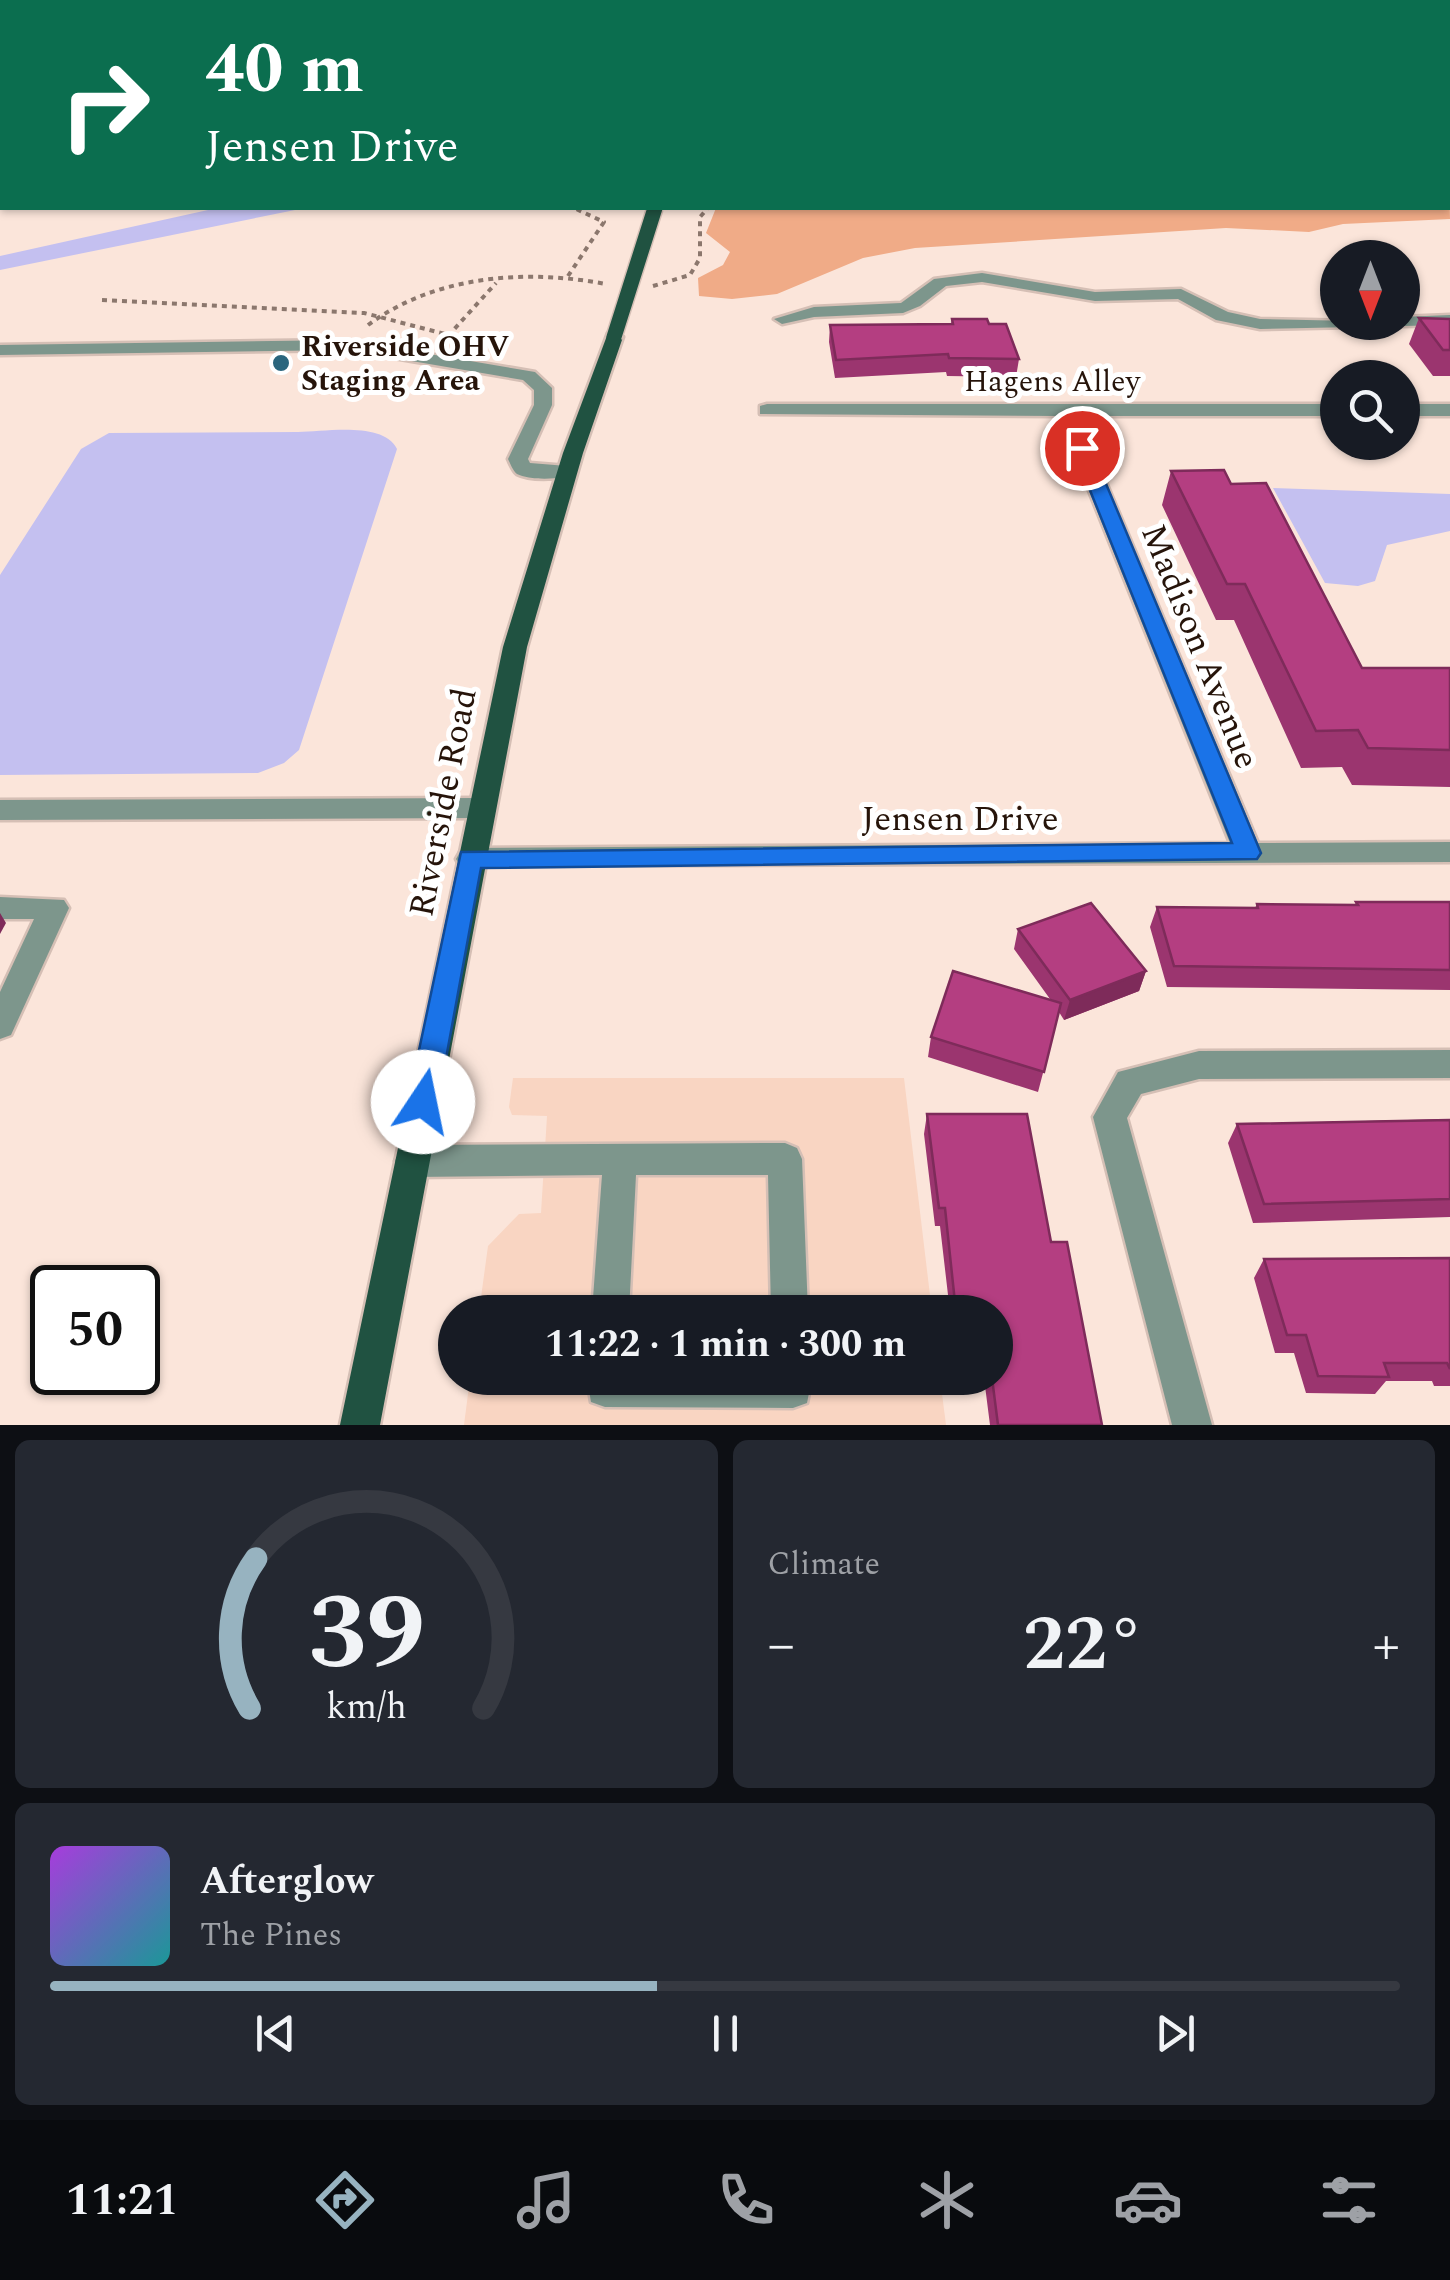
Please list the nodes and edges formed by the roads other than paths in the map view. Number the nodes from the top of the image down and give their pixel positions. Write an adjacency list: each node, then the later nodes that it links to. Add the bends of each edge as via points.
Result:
1 (654, 210): 12 (main road, Riverside Road, bridge)
2 (782, 319): 5 (street, via 841,307 900,308 947,280 992,279 1120,298 1177,292 1220,316)
3 (1450, 320): 4 (street)
4 (1420, 321)
5 (1320, 323)
6 (0, 350): 12 (street, via 347,345 528,376 543,388 543,405 518,459 523,470)
7 (767, 410): 11 (street, Hagens Alley)
8 (1320, 410): 11 (street, Hagens Alley)
9 (1420, 410): 10 (street)
10 (1450, 410)
11 (1066, 411): 16 (street, Madison Avenue)
12 (567, 472): 13 (main road, Riverside Road, via 515,647)
13 (480, 808): 14 (street); 17 (main road, Riverside Road)
14 (0, 810)
15 (1450, 852): 16 (street, Jensen Drive)
16 (1248, 853): 17 (street, Jensen Drive)
17 (470, 859): 22 (main road, Riverside Road)
18 (0, 908): 19 (street, via 54,908)
19 (0, 1026)
20 (1450, 1064): 26 (street, via 1198,1065 1130,1082 1110,1117)
21 (620, 1159): 22 (street); 23 (street); 24 (street, via 785,1159)
22 (412, 1161): 25 (main road, Riverside Road)
23 (611, 1295)
24 (789, 1295)
25 (360, 1425)
26 (1192, 1425)

